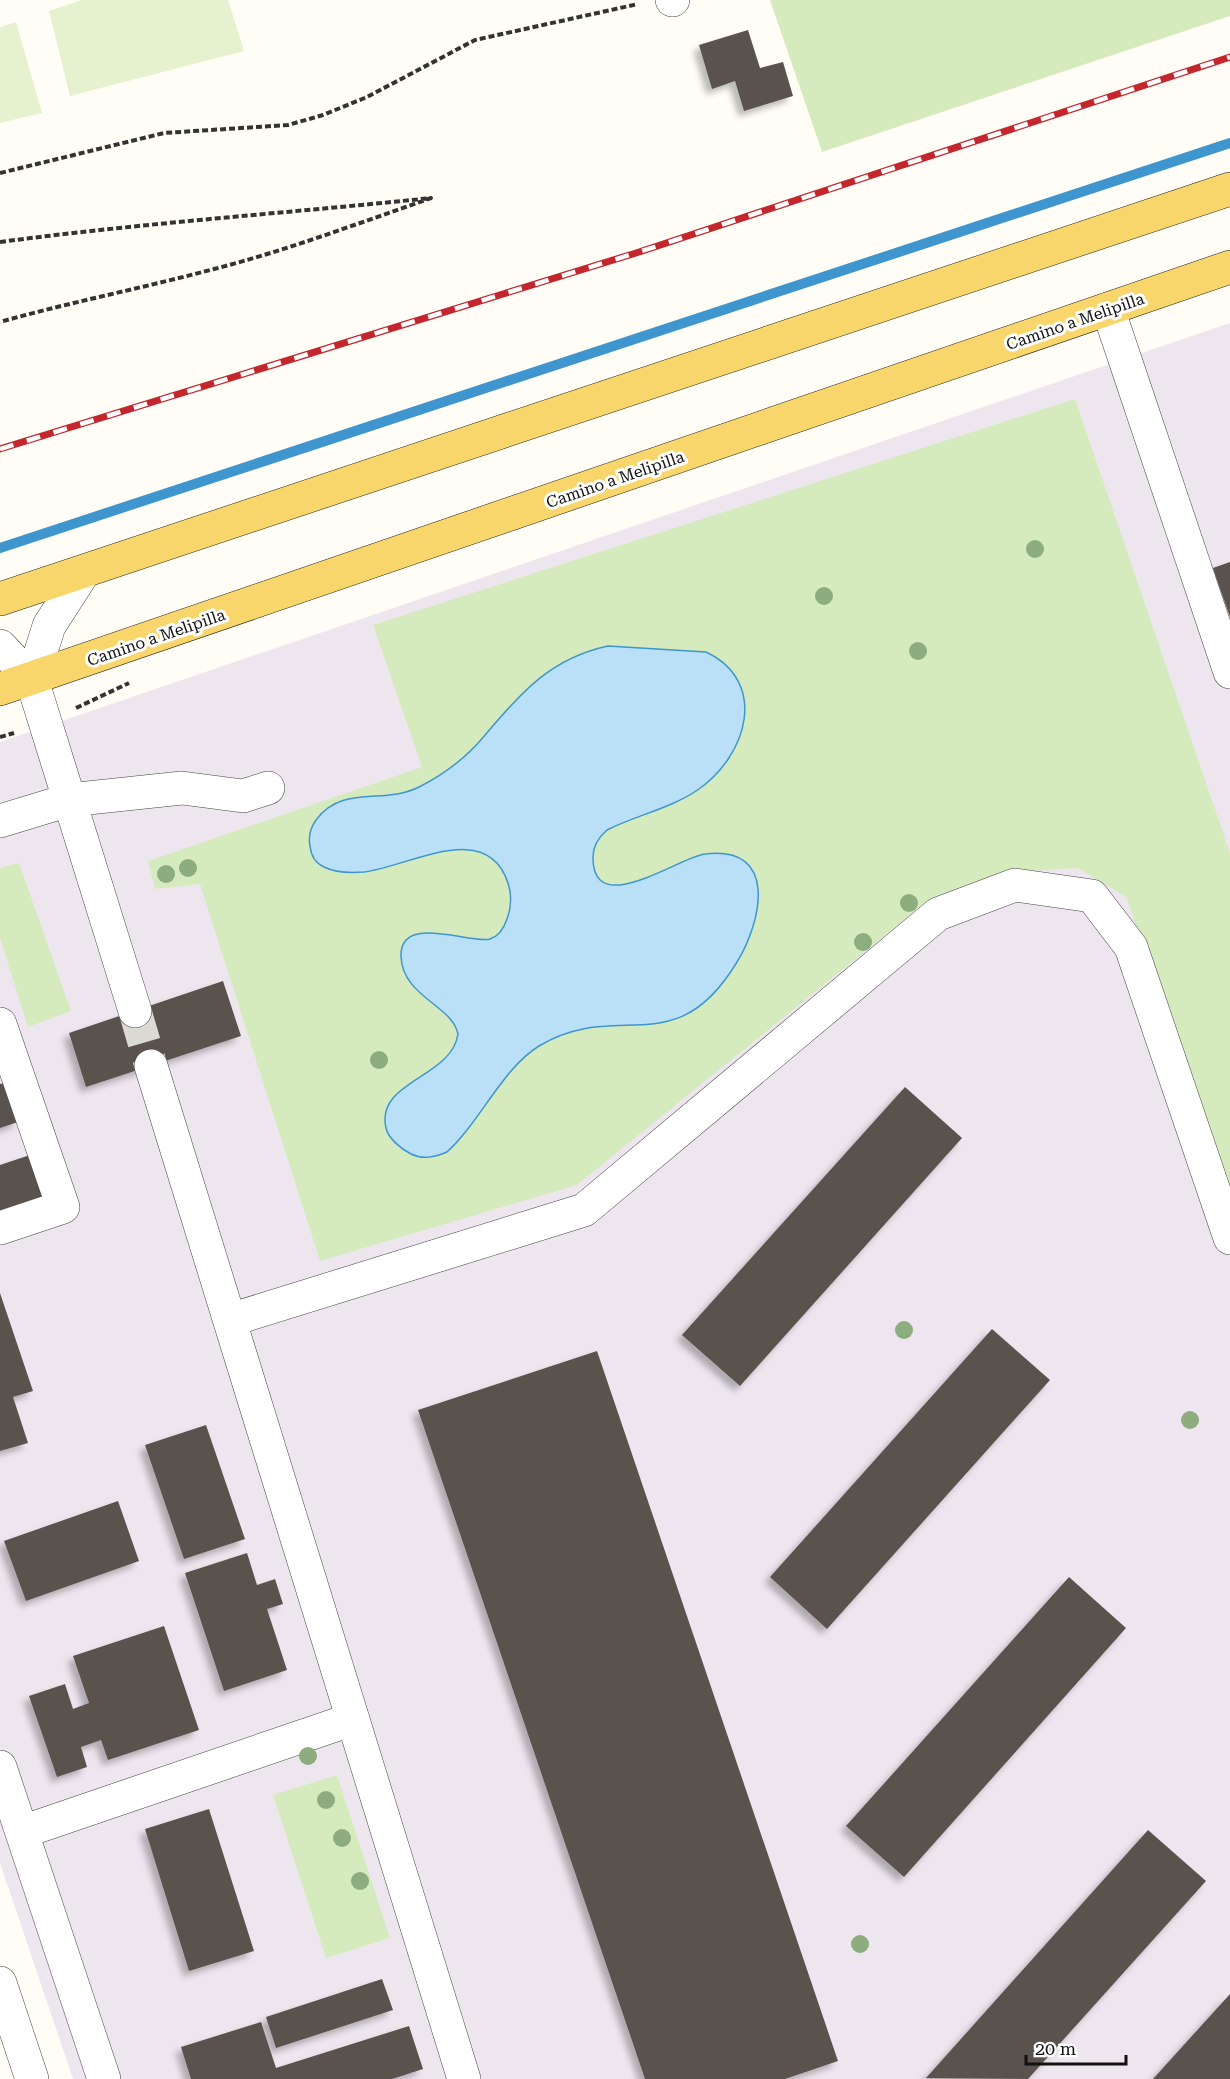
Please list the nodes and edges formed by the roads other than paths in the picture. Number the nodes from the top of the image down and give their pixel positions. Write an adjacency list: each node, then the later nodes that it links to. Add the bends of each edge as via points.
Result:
1 (1230, 189): 4 (main road)
2 (1230, 267): 3 (main road, Camino a Melipilla)
3 (1108, 309): 7 (street); 8 (main road, Camino a Melipilla)
4 (83, 573): 5 (main road); 8 (street, via 49,626)
5 (0, 599)
6 (0, 646): 8 (street)
7 (1230, 672)
8 (32, 680): 9 (main road, Camino a Melipilla); 11 (street)
9 (0, 690)
10 (268, 788): 11 (street, via 243,796 182,788)
11 (69, 800): 12 (street); 13 (street)
12 (0, 821)
13 (135, 1011)
14 (0, 1024): 16 (street, via 63,1207)
15 (151, 1066): 18 (street)
16 (0, 1228)
17 (1230, 1238): 18 (street, via 1131,947 1092,896 1015,885 938,914 584,1209)
18 (230, 1320): 19 (street)
19 (353, 1719): 21 (street); 25 (street)
20 (0, 1767): 21 (street)
21 (22, 1832): 24 (street)
22 (0, 1983): 23 (street)
23 (32, 2079)
24 (104, 2079)
25 (464, 2079)

